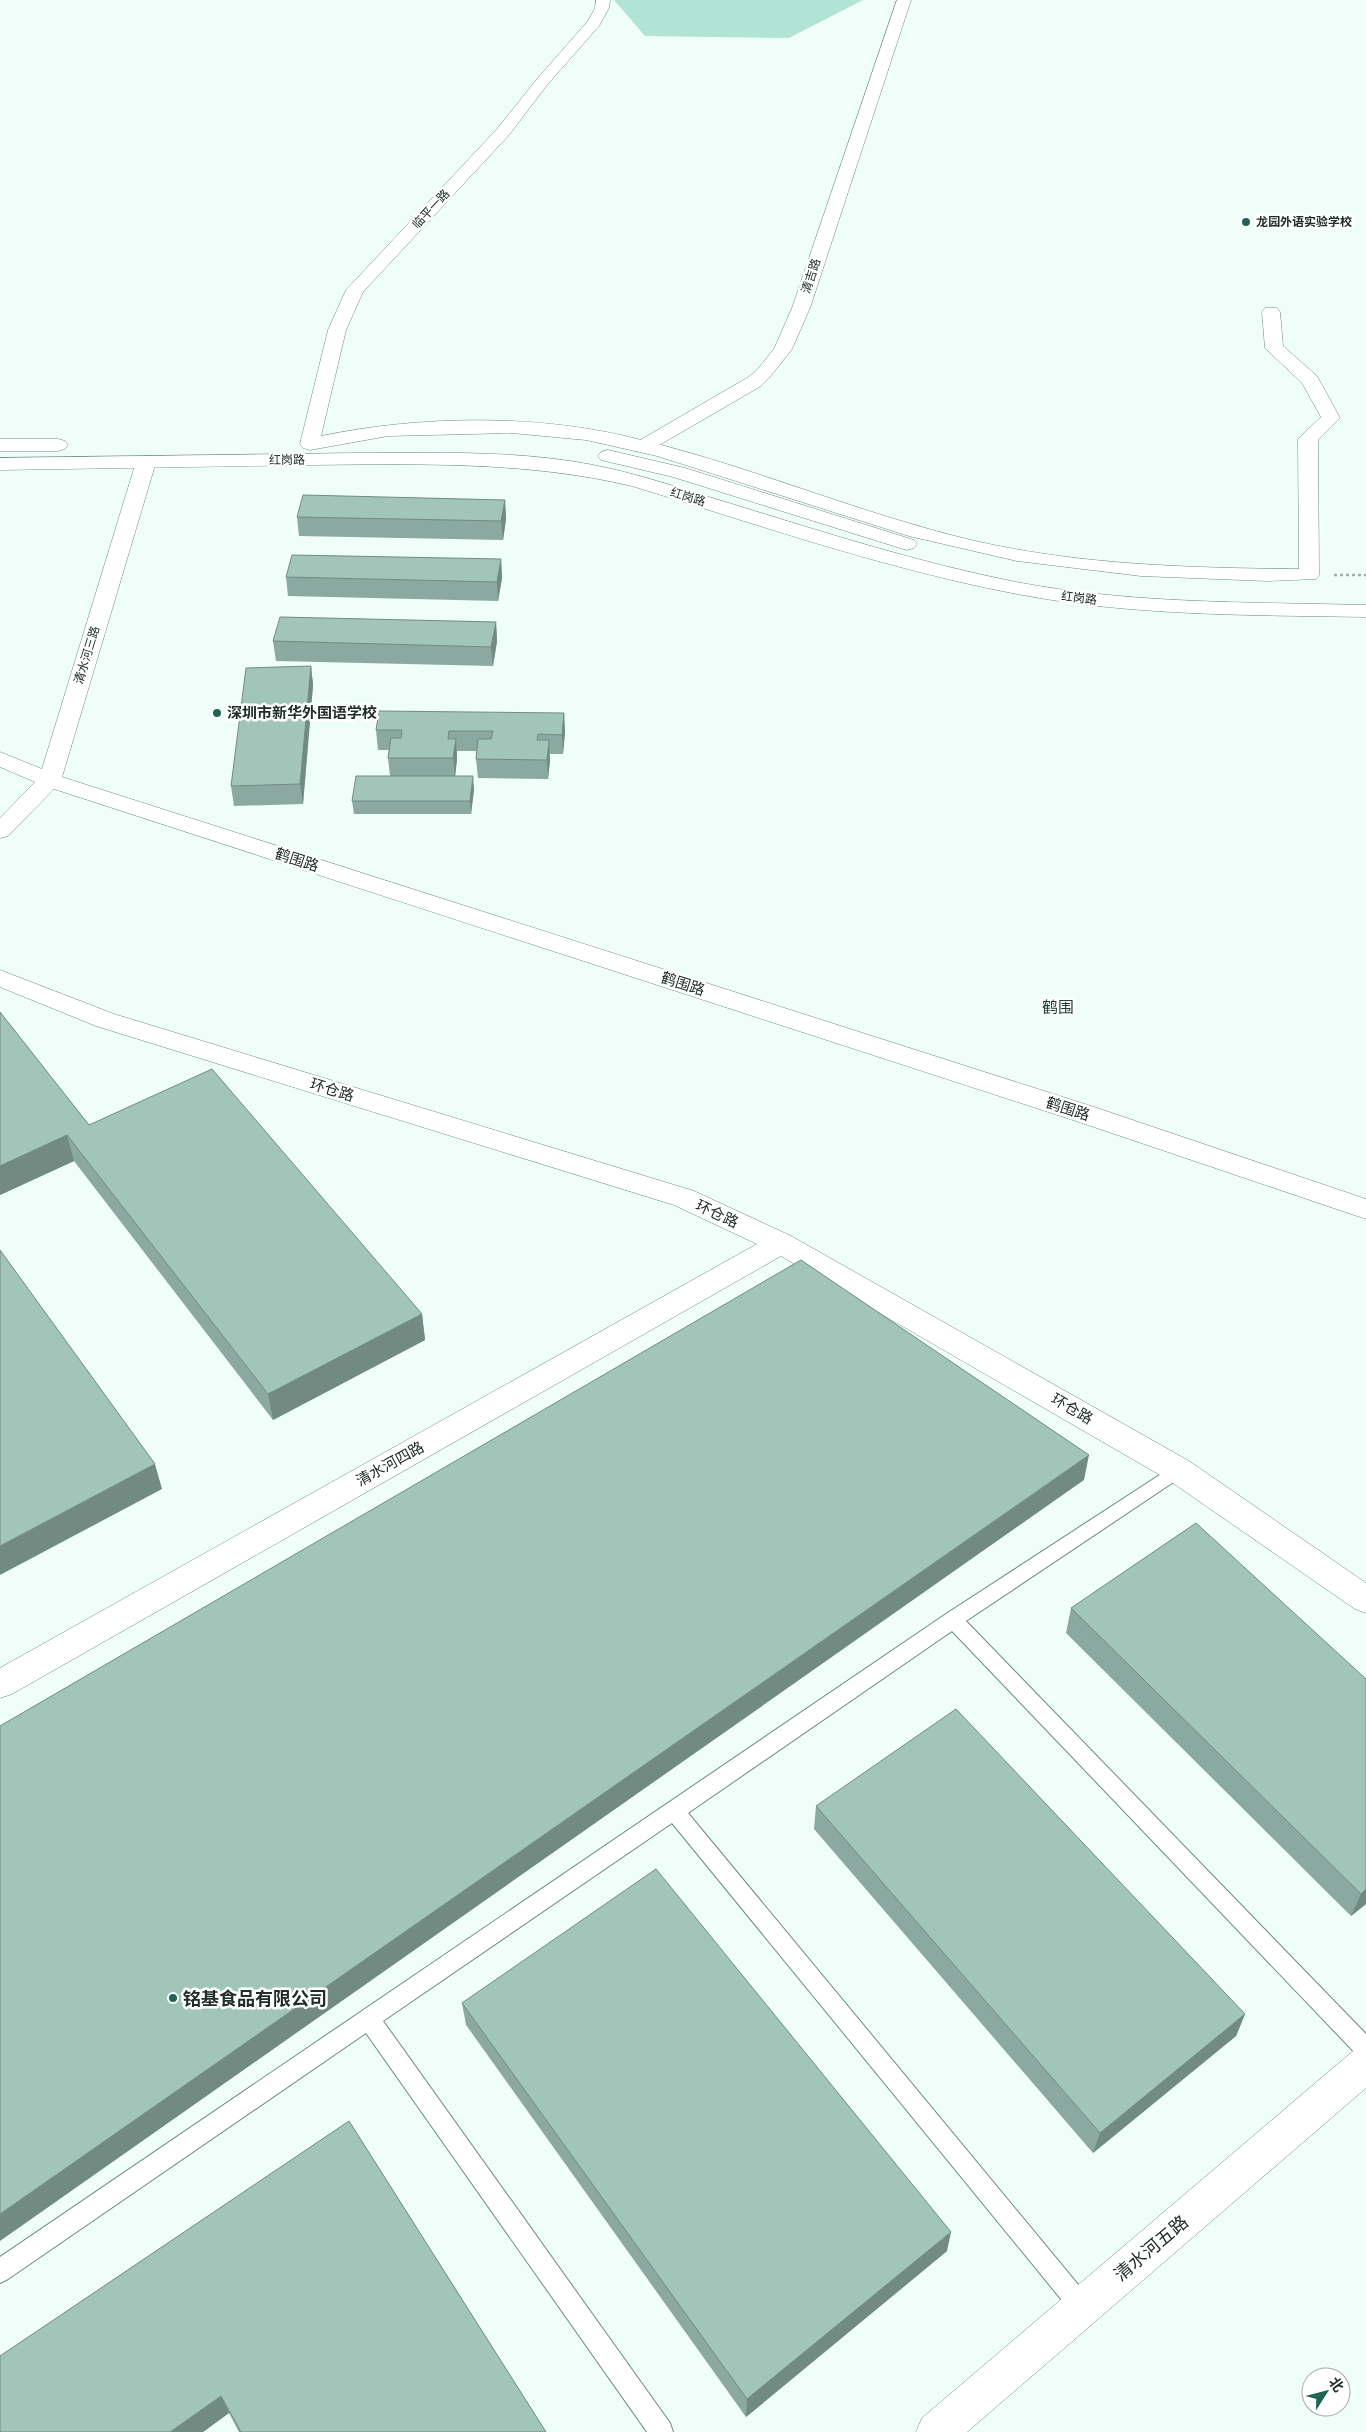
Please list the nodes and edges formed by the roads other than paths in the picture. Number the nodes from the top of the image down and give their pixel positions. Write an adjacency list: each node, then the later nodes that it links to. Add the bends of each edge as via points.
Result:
1 (603, 0): 4 (street, 临平一路, via 594,23 542,82 504,132 355,290 337,330)
2 (904, 0): 6 (street, 清吉路, via 787,344 767,372 754,382)
3 (1271, 312): 6 (street, via 1274,348 1310,380 1331,418 1308,439 1308,575 1135,571 1015,555 887,523)
4 (310, 444): 5 (street, 红岗路); 6 (street, via 369,432 491,428 580,433); 9 (street, 红岗路, via 501,445 603,455 678,472 908,544 1020,571 1159,590)
5 (0, 445)
6 (642, 447)
7 (146, 462): 8 (street, 红岗路); 10 (street, 红岗路, via 467,459 560,465 638,482 891,559 1017,588 1169,606); 12 (street, 清水河三路)
8 (0, 464)
9 (1366, 595)
10 (1366, 610)
11 (0, 759): 12 (street, 鹤围路)
12 (50, 780): 13 (street, 清水河三路); 15 (street, 鹤围路, via 1076,1111)
13 (0, 831)
14 (0, 978): 16 (street, 环仓路, via 105,1020 684,1198)
15 (1366, 1209)
16 (781, 1243): 17 (street, 环仓路); 20 (street, 清水河四路)
17 (1178, 1470): 18 (street, 环仓路); 19 (lane)
18 (1366, 1600)
19 (953, 1620): 21 (lane); 23 (lane)
20 (0, 1684)
21 (673, 1810): 22 (lane); 26 (lane)
22 (368, 2019): 25 (lane); 27 (lane)
23 (1366, 2049)
24 (1366, 2064): 26 (street, 清水河五路)
25 (0, 2271)
26 (1082, 2307): 28 (street, 清水河五路)
27 (661, 2432)
28 (936, 2432)

